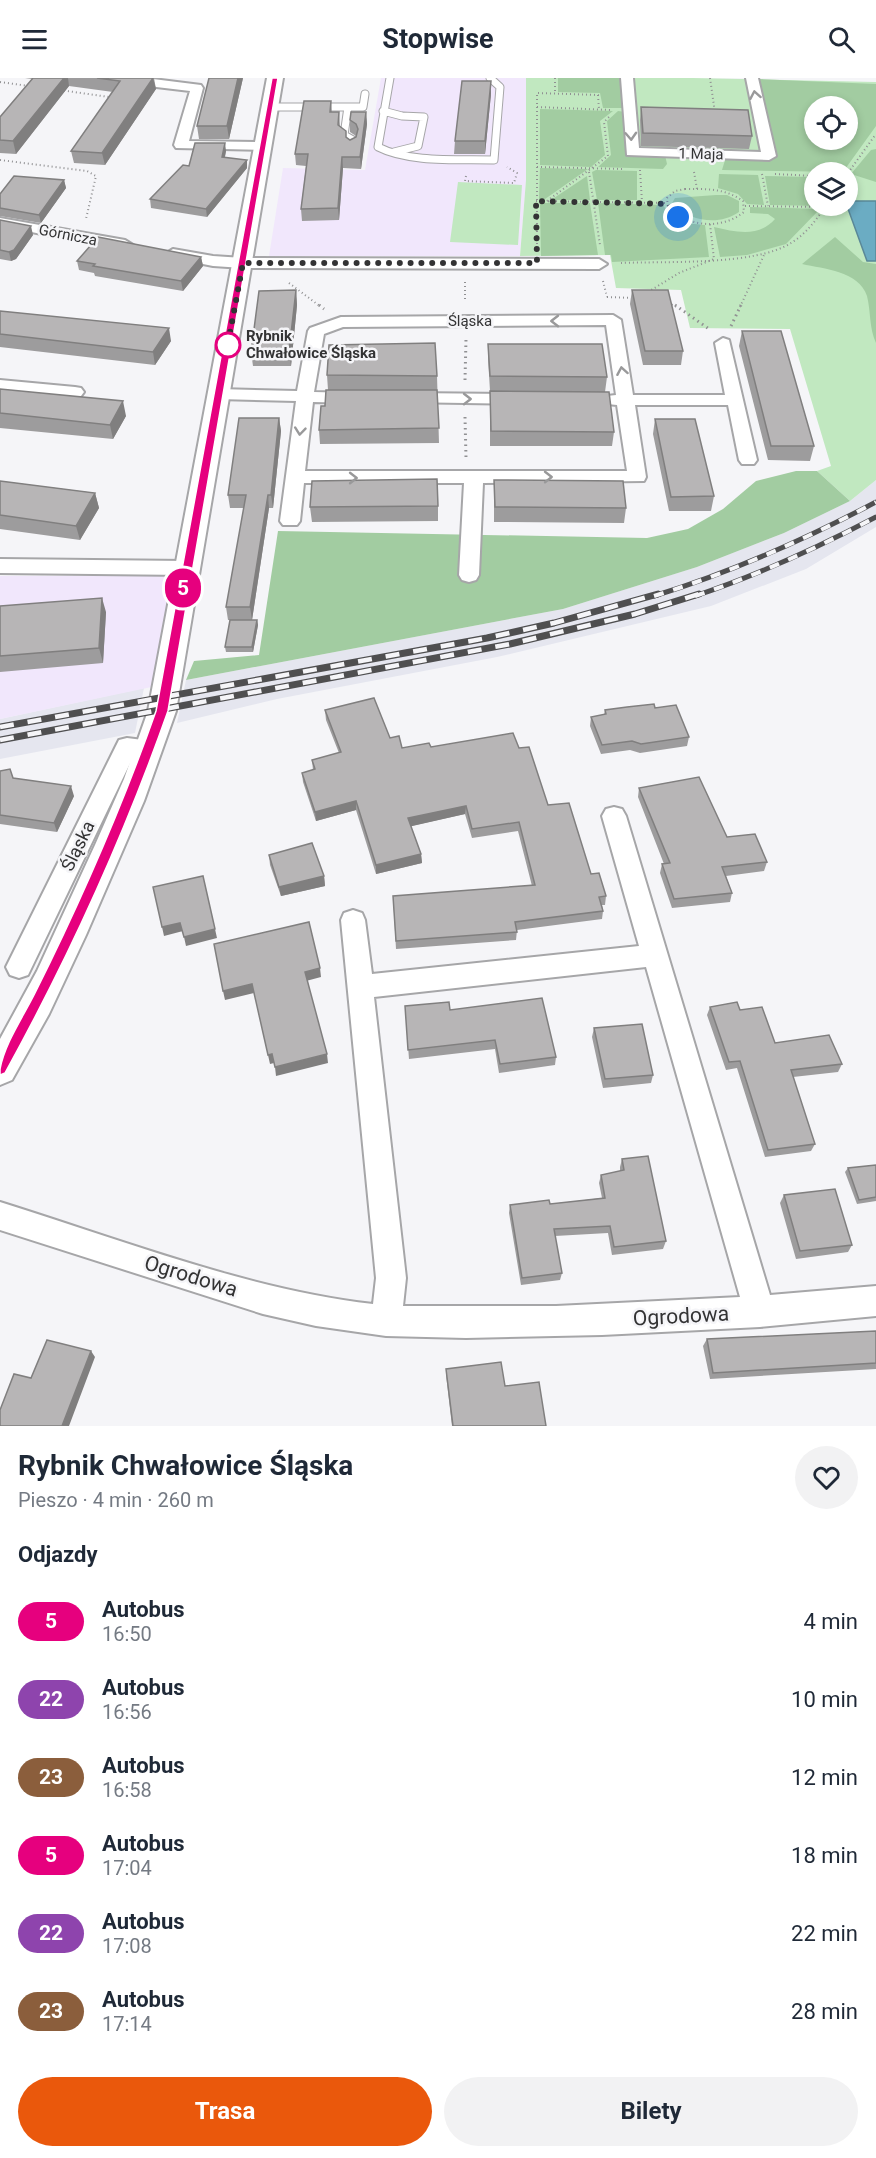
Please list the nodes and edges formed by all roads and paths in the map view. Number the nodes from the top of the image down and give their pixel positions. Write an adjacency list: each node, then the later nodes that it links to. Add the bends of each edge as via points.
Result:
1 (114, 78): 23 (street, via 197,88 181,145)
2 (275, 78): 15 (street, Śląska)
3 (390, 78): 19 (lane)
4 (490, 78): 25 (lane, via 500,87 494,160)
5 (555, 78): 12 (path)
6 (627, 78): 21 (street, 1 Maja, one-way to 21, via 635,114 632,152 769,156)
7 (710, 78): 20 (path)
8 (752, 78): 21 (street, 1 Maja, one-way to 8)
9 (0, 82): 10 (path)
10 (34, 86)
11 (56, 90): 14 (path)
12 (555, 93): 17 (path, via 537,93); 18 (path, via 598,94)
13 (365, 94): 16 (lane, via 363,107)
14 (113, 98)
15 (270, 107): 16 (lane); 23 (street, Śląska)
16 (348, 107): 24 (lane, via 344,135 353,140)
17 (537, 107): 18 (path); 33 (path)
18 (599, 109): 29 (path, via 617,110 604,122 608,156)
19 (383, 111): 25 (lane, via 377,143); 25 (lane, via 424,117 418,146)
20 (716, 116): 21 (street)
21 (759, 117)
22 (876, 134): 27 (path)
23 (264, 146): 49 (street, Śląska)
24 (352, 146)
25 (389, 154)
26 (0, 160): 44 (path, via 87,171 96,176)
27 (856, 162)
28 (640, 170): 36 (path)
29 (589, 172): 34 (path); 35 (path)
30 (694, 172): 32 (path)
31 (762, 174): 39 (path)
32 (697, 189): 37 (path, via 675,191 667,198); 38 (path, via 729,192)
33 (536, 201): 34 (path); 52 (path)
34 (546, 201): 35 (path)
35 (594, 202): 36 (path); 53 (path, via 602,256)
36 (642, 202): 37 (path)
37 (667, 204): 43 (path, via 678,217)
38 (745, 206): 39 (path); 43 (path, via 737,219)
39 (768, 206): 40 (path)
40 (804, 206)
41 (817, 216): 47 (path, via 796,242)
42 (0, 222): 44 (street, Górnicza)
43 (710, 224): 48 (path)
44 (83, 238): 45 (street, Górnicza)
45 (137, 248)
46 (159, 251): 49 (street)
47 (764, 255): 48 (path); 61 (path)
48 (714, 259): 53 (path); 54 (path, via 679,273)
49 (243, 263): 50 (street); 64 (street, Śląska)
50 (272, 263): 51 (street); 60 (path, via 272,270)
51 (464, 263): 52 (street); 59 (path)
52 (537, 263): 53 (street)
53 (599, 264): 55 (path)
54 (646, 293)
55 (607, 297): 56 (path); 58 (path)
56 (638, 298)
57 (664, 302): 61 (path)
58 (613, 320): 59 (street, Śląska, one-way to 59); 71 (street, one-way to 58)
59 (466, 321): 60 (street, Śląska); 68 (path)
60 (342, 322): 65 (street, Śląska, via 316,331)
61 (723, 336): 72 (street)
62 (0, 385): 63 (street)
63 (75, 392)
64 (218, 394): 65 (street); 78 (street, Śląska)
65 (304, 397): 66 (street); 74 (street, Śląska, one-way to 74)
66 (373, 398)
67 (396, 398): 68 (street)
68 (465, 399): 69 (street, one-way to 69); 75 (path)
69 (534, 399)
70 (592, 400): 71 (street)
71 (627, 400): 72 (street); 75 (street, one-way to 71, via 637,477)
72 (735, 400): 73 (street)
73 (748, 460)
74 (295, 477): 75 (street, one-way to 75); 76 (street, Śląska)
75 (470, 478): 79 (street)
76 (290, 522)
77 (0, 566): 78 (street)
78 (187, 568): 80 (street, Śląska, via 162,711)
79 (469, 575)
80 (150, 748): 84 (street, Śląska, via 127,746); 86 (street, Śląska, via 81,912)
81 (614, 816): 83 (street)
82 (353, 920): 85 (street)
83 (654, 955): 85 (street); 89 (street)
84 (19, 967)
85 (360, 987): 90 (street, via 391,1278)
86 (0, 1069)
87 (0, 1216): 90 (street, Ogrodowa, via 258,1296 335,1315)
88 (876, 1301): 89 (street, Ogrodowa)
89 (760, 1312): 90 (street, Ogrodowa, via 576,1322)
90 (386, 1321)

